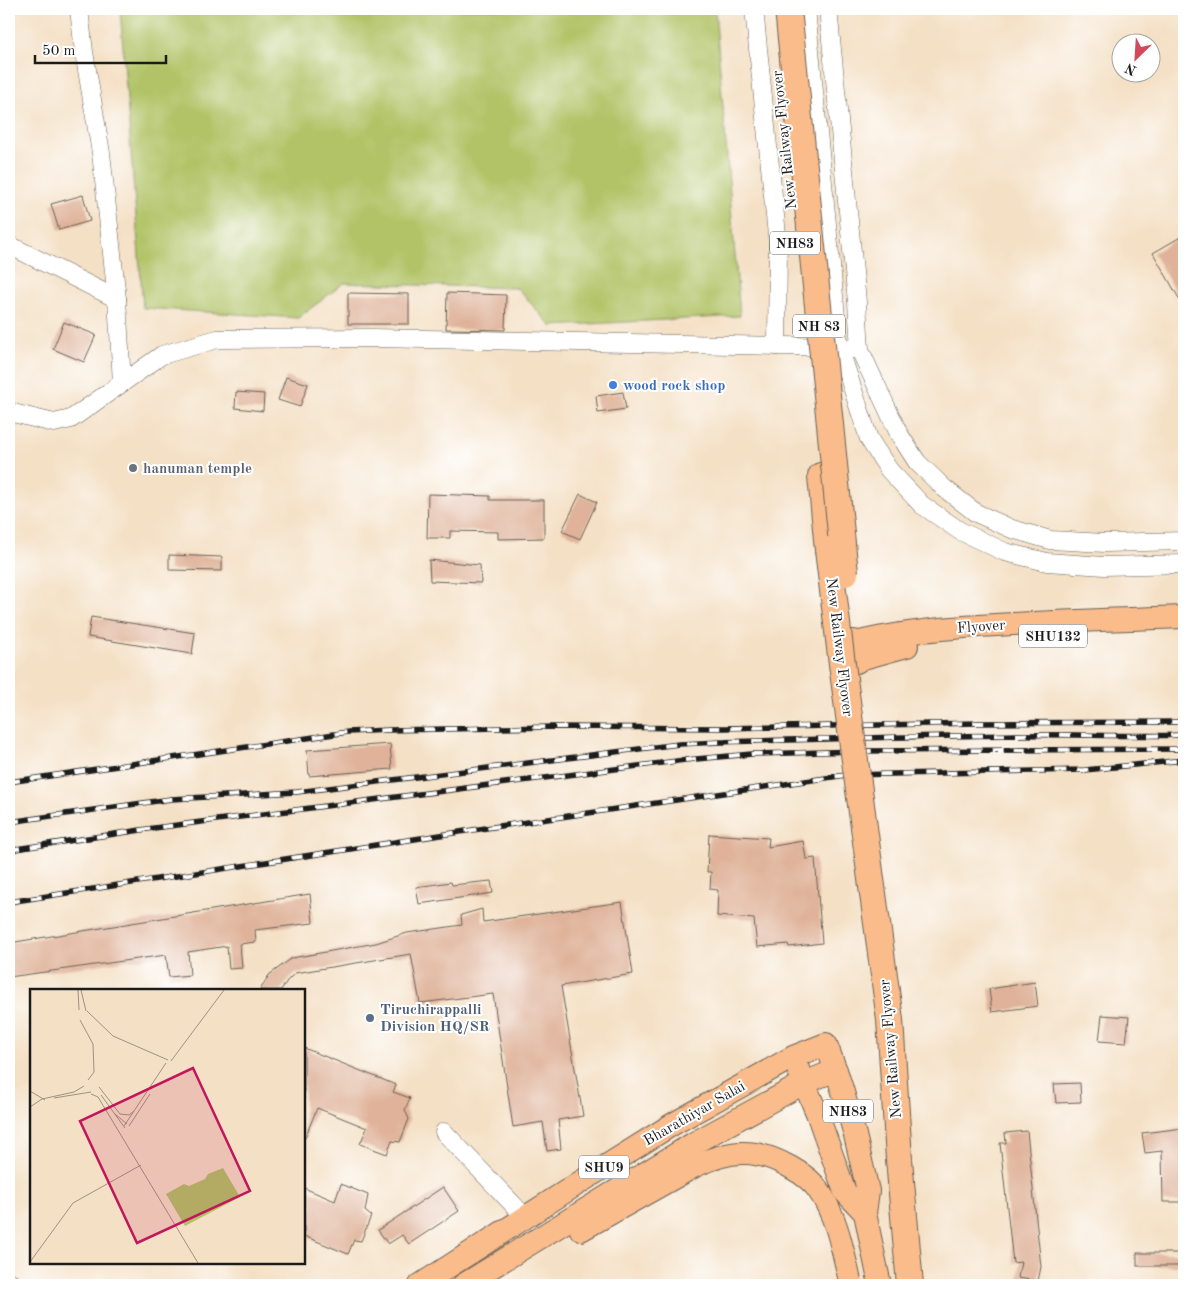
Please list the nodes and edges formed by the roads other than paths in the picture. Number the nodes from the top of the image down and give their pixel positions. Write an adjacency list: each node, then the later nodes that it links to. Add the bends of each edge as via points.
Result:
1 (79, 9): 8 (street, via 101,153)
2 (754, 9): 9 (street, via 778,245)
3 (771, 9): 18 (highway, New Railway Flyover / NH83, bridge, via 828,550)
4 (788, 9): 18 (highway, New Railway Flyover / NH 83, bridge, via 850,622)
5 (806, 9): 10 (street)
6 (828, 9): 11 (street)
7 (9, 245): 8 (street)
8 (117, 299): 12 (street)
9 (777, 346): 10 (street); 12 (street, via 382,338 217,339 162,355)
10 (839, 347): 11 (street); 15 (street, via 869,440 889,470 922,505 960,531 1005,552 1047,562 1104,566)
11 (860, 350): 14 (street, via 899,434 917,462 976,513 1012,530 1050,540 1105,543)
12 (122, 383): 13 (street, via 71,419 54,423)
13 (9, 412)
14 (1184, 541)
15 (1184, 564)
16 (1184, 617): 18 (main road, Flyover, via 901,633)
17 (1184, 631): 18 (main road, Flyover / SHU132, via 923,641)
18 (848, 654): 32 (highway, New Railway Flyover, bridge, via 890,1020); 33 (highway, New Railway Flyover, via 900,1004)
19 (793, 1057): 20 (main road, NH83, via 826,1044); 21 (main road); 24 (main road, Bharathiyar Salai / SHU9, via 673,1124)
20 (836, 1070): 21 (main road, Bharathiyar Salai); 23 (main road, NH83, via 868,1191)
21 (804, 1083): 23 (main road, via 845,1192); 25 (main road, Bharathiyar Salai / SHU9, via 694,1143)
22 (444, 1132): 24 (street)
23 (865, 1213): 31 (main road)
24 (525, 1217): 28 (main road, Bharathiyar Salai / SHU9)
25 (550, 1232): 29 (main road, Bharathiyar Salai / SHU9); 30 (main road, via 581,1230 712,1158 746,1153 766,1156 804,1174 819,1190 837,1227)
26 (9, 1280): 27 (street)
27 (13, 1285)
28 (420, 1285)
29 (463, 1285)
30 (851, 1285)
31 (880, 1285)
32 (910, 1285)
33 (925, 1285)

